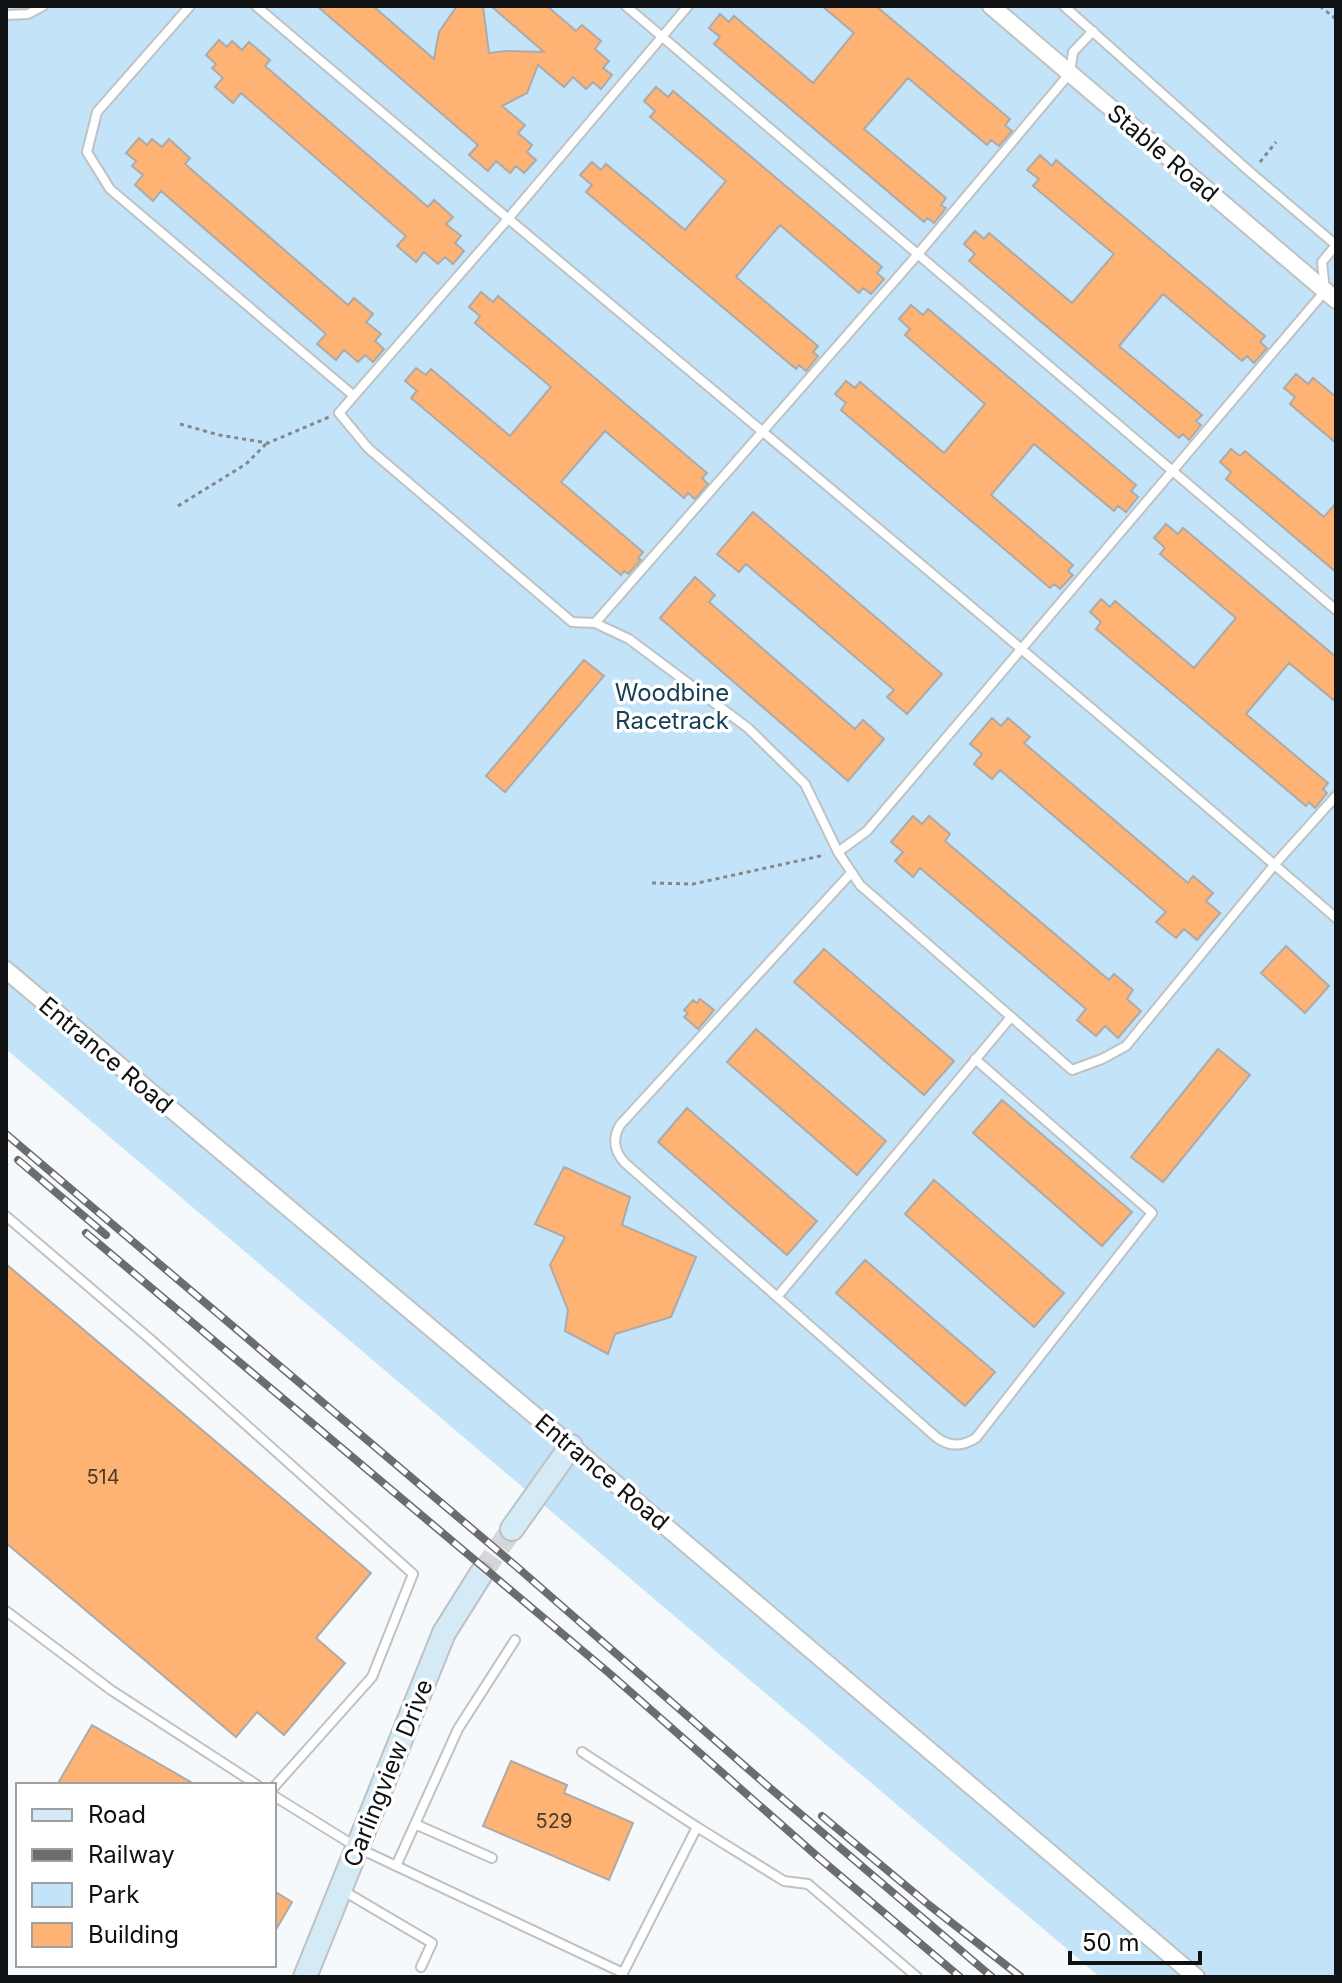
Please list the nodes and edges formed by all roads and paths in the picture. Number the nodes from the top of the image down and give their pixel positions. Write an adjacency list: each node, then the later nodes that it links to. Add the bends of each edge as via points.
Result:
1 (43, 6): 9 (lane, via 28,14)
2 (190, 6): 18 (lane, via 97,112 87,152 110,189)
3 (256, 6): 14 (lane)
4 (626, 6): 12 (lane)
5 (688, 6): 12 (lane)
6 (991, 6): 13 (street, Stable Road)
7 (1064, 6): 11 (lane)
8 (1320, 6): 10 (path)
9 (6, 15)
10 (1336, 19)
11 (1093, 31): 13 (lane, via 1073,52); 15 (lane)
12 (662, 36): 14 (lane); 16 (lane)
13 (1070, 73): 16 (lane); 17 (street, Stable Road)
14 (507, 220): 18 (lane); 21 (lane)
15 (1336, 245): 17 (lane, via 1322,262)
16 (918, 254): 21 (lane); 23 (lane)
17 (1330, 295): 23 (lane)
18 (354, 396): 19 (lane)
19 (339, 413): 22 (path); 26 (lane, via 368,448 572,622)
20 (180, 424): 22 (path)
21 (763, 431): 26 (lane); 27 (lane)
22 (268, 443): 24 (path, via 246,464)
23 (1173, 471): 25 (lane); 27 (lane)
24 (178, 506)
25 (1336, 610)
26 (595, 623): 29 (lane, via 629,639 748,728 805,784)
27 (1021, 649): 29 (lane, via 867,831); 30 (lane)
28 (1336, 796): 30 (lane)
29 (838, 852): 31 (lane); 32 (path, via 693,884)
30 (1275, 864): 33 (lane); 35 (lane, via 1126,1046 1072,1070)
31 (851, 873): 35 (lane); 38 (lane, via 616,1132 619,1157)
32 (652, 883)
33 (1336, 918)
34 (6, 970): 39 (street, Entrance Road)
35 (1011, 1017): 36 (lane)
36 (975, 1059): 38 (lane); 38 (lane, via 1152,1213 976,1438 960,1445 943,1442)
37 (6, 1216): 46 (lane, via 413,1574 372,1677)
38 (777, 1297)
39 (571, 1446): 40 (street); 58 (street, Entrance Road)
40 (512, 1529)
41 (481, 1574): 50 (street, Carlingview Drive, via 444,1633)
42 (6, 1611): 45 (lane, via 111,1690)
43 (515, 1640): 48 (lane, via 458,1729)
44 (582, 1752): 49 (lane)
45 (254, 1783)
46 (276, 1785)
47 (276, 1797): 50 (lane)
48 (415, 1824): 51 (lane); 52 (lane)
49 (697, 1827): 55 (lane); 57 (lane, via 784,1881 808,1884)
50 (358, 1848): 52 (lane); 53 (street, Carlingview Drive)
51 (492, 1858)
52 (396, 1866): 55 (lane)
53 (341, 1889): 54 (lane, via 432,1943); 56 (street, Carlingview Drive)
54 (421, 1967)
55 (622, 1975)
56 (305, 1977)
57 (917, 1977)
58 (1196, 1977)

